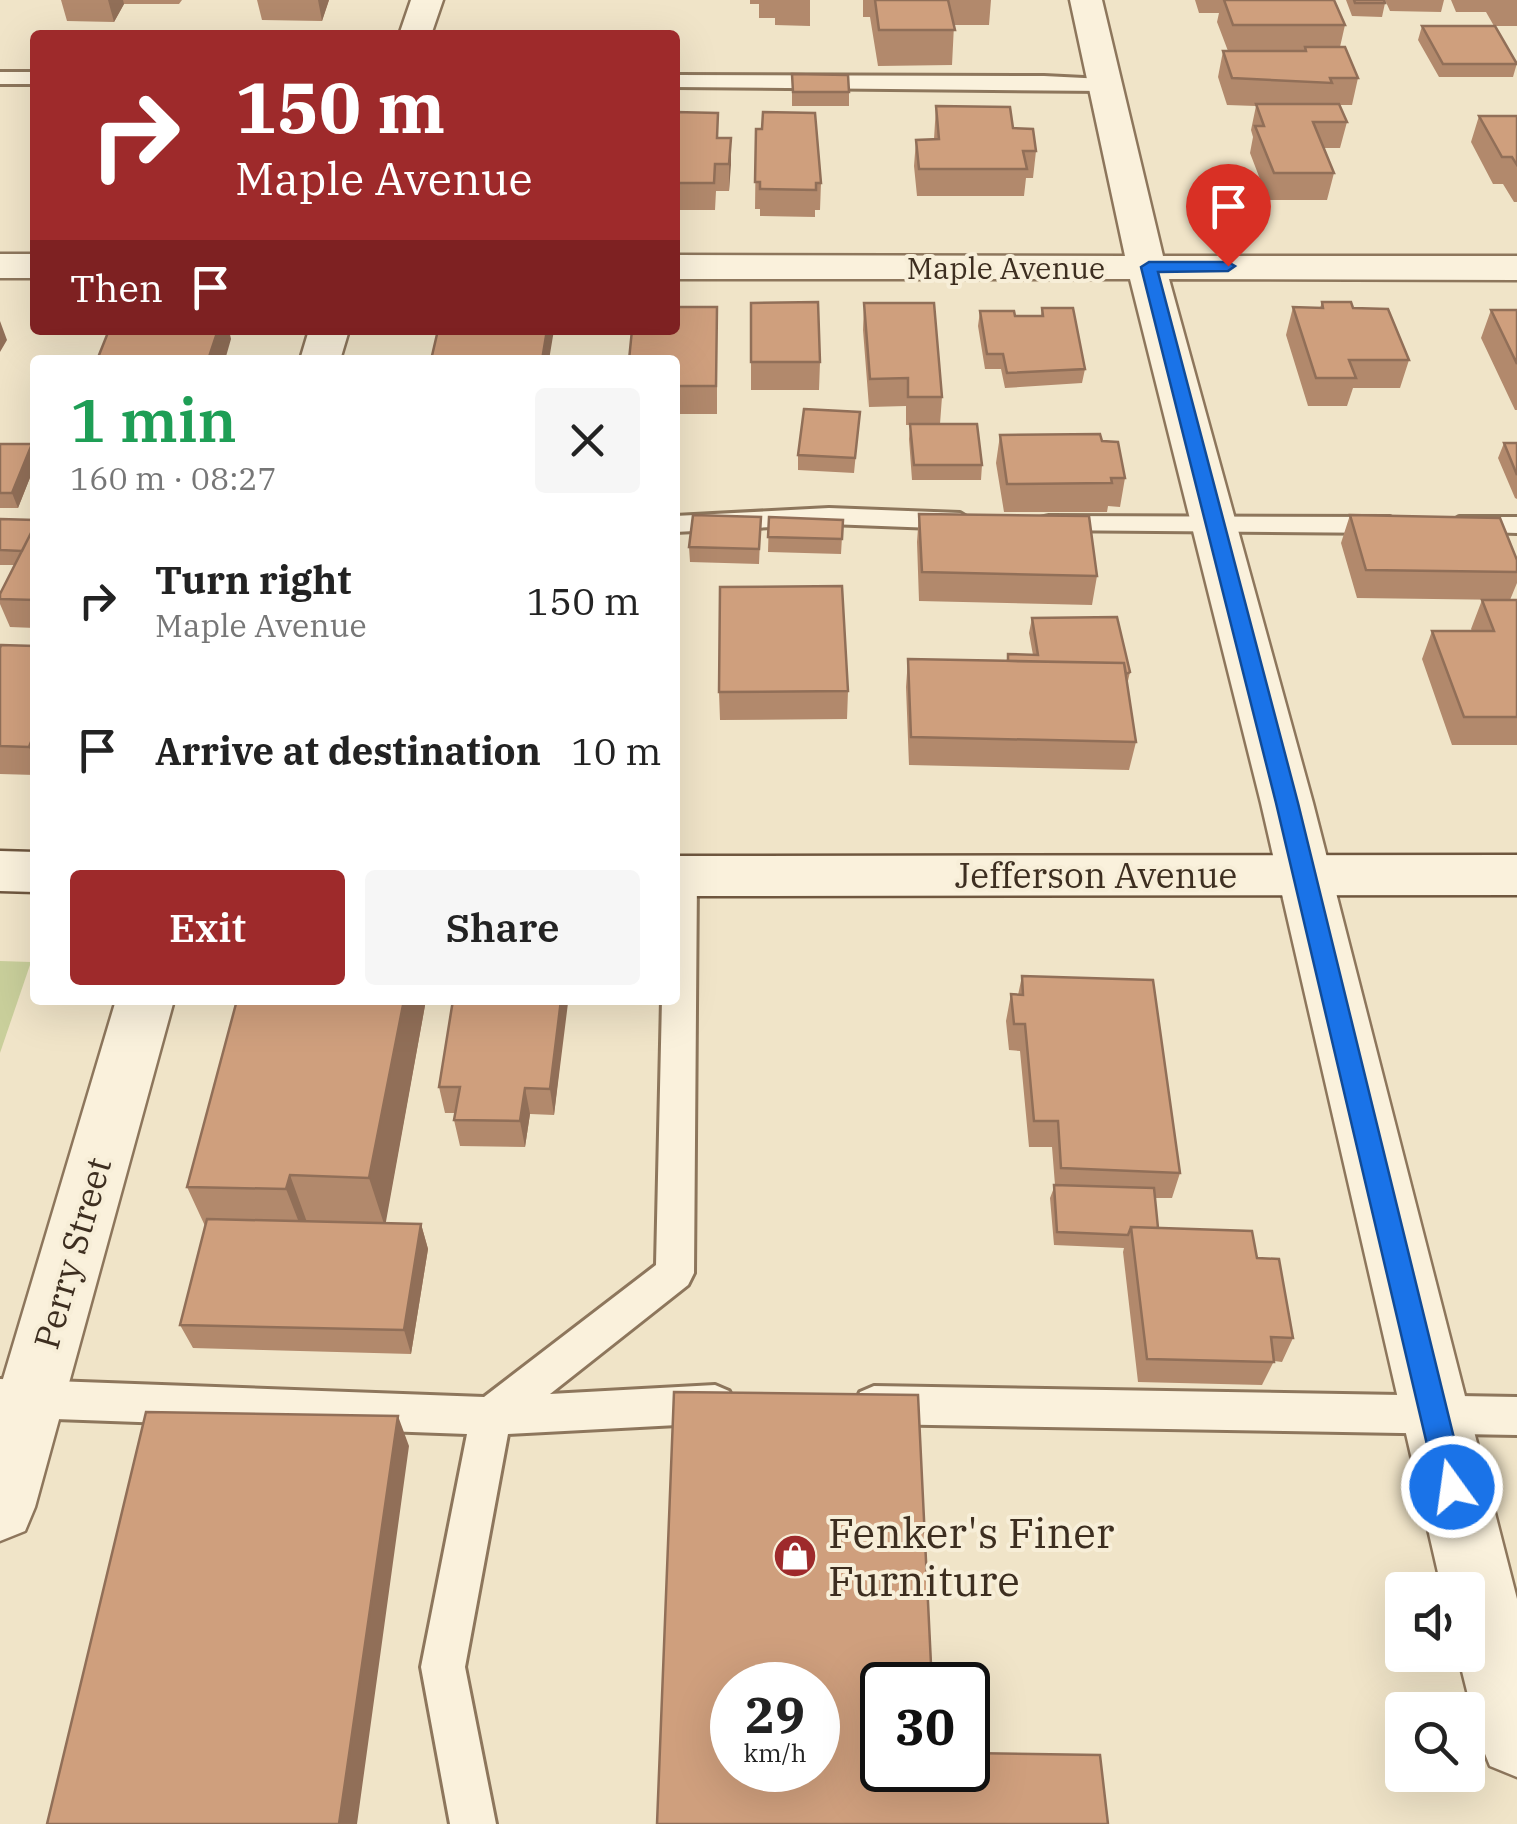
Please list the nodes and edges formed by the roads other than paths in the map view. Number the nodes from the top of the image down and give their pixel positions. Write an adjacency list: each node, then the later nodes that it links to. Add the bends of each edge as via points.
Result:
1 (426, 0): 3 (street)
2 (1086, 0): 7 (street)
3 (417, 30)
4 (0, 78): 5 (lane)
5 (30, 78)
6 (680, 82): 7 (lane)
7 (1104, 85): 11 (street)
8 (0, 266): 9 (street)
9 (30, 266)
10 (680, 267): 11 (street, Maple Avenue)
11 (1149, 267): 12 (street, Maple Avenue); 17 (street)
12 (1517, 268)
13 (980, 522): 15 (lane, via 830,516)
14 (1018, 523): 17 (lane)
15 (680, 524)
16 (1517, 525): 17 (lane)
17 (1214, 526): 20 (street)
18 (0, 871): 19 (street)
19 (30, 872)
20 (1302, 874): 21 (street, Jefferson Avenue); 22 (street, Jefferson Avenue); 28 (street)
21 (1517, 875)
22 (680, 876)
23 (142, 1005): 25 (street, Perry Street)
24 (677, 1005): 29 (lane, via 674,1274)
25 (15, 1399): 29 (lane); 31 (street, Perry Street)
26 (760, 1404): 29 (lane)
27 (838, 1404): 28 (lane)
28 (1433, 1415): 30 (lane); 32 (street)
29 (491, 1416): 33 (lane, via 443,1667)
30 (1517, 1416)
31 (0, 1507)
32 (1517, 1739)
33 (473, 1824)

